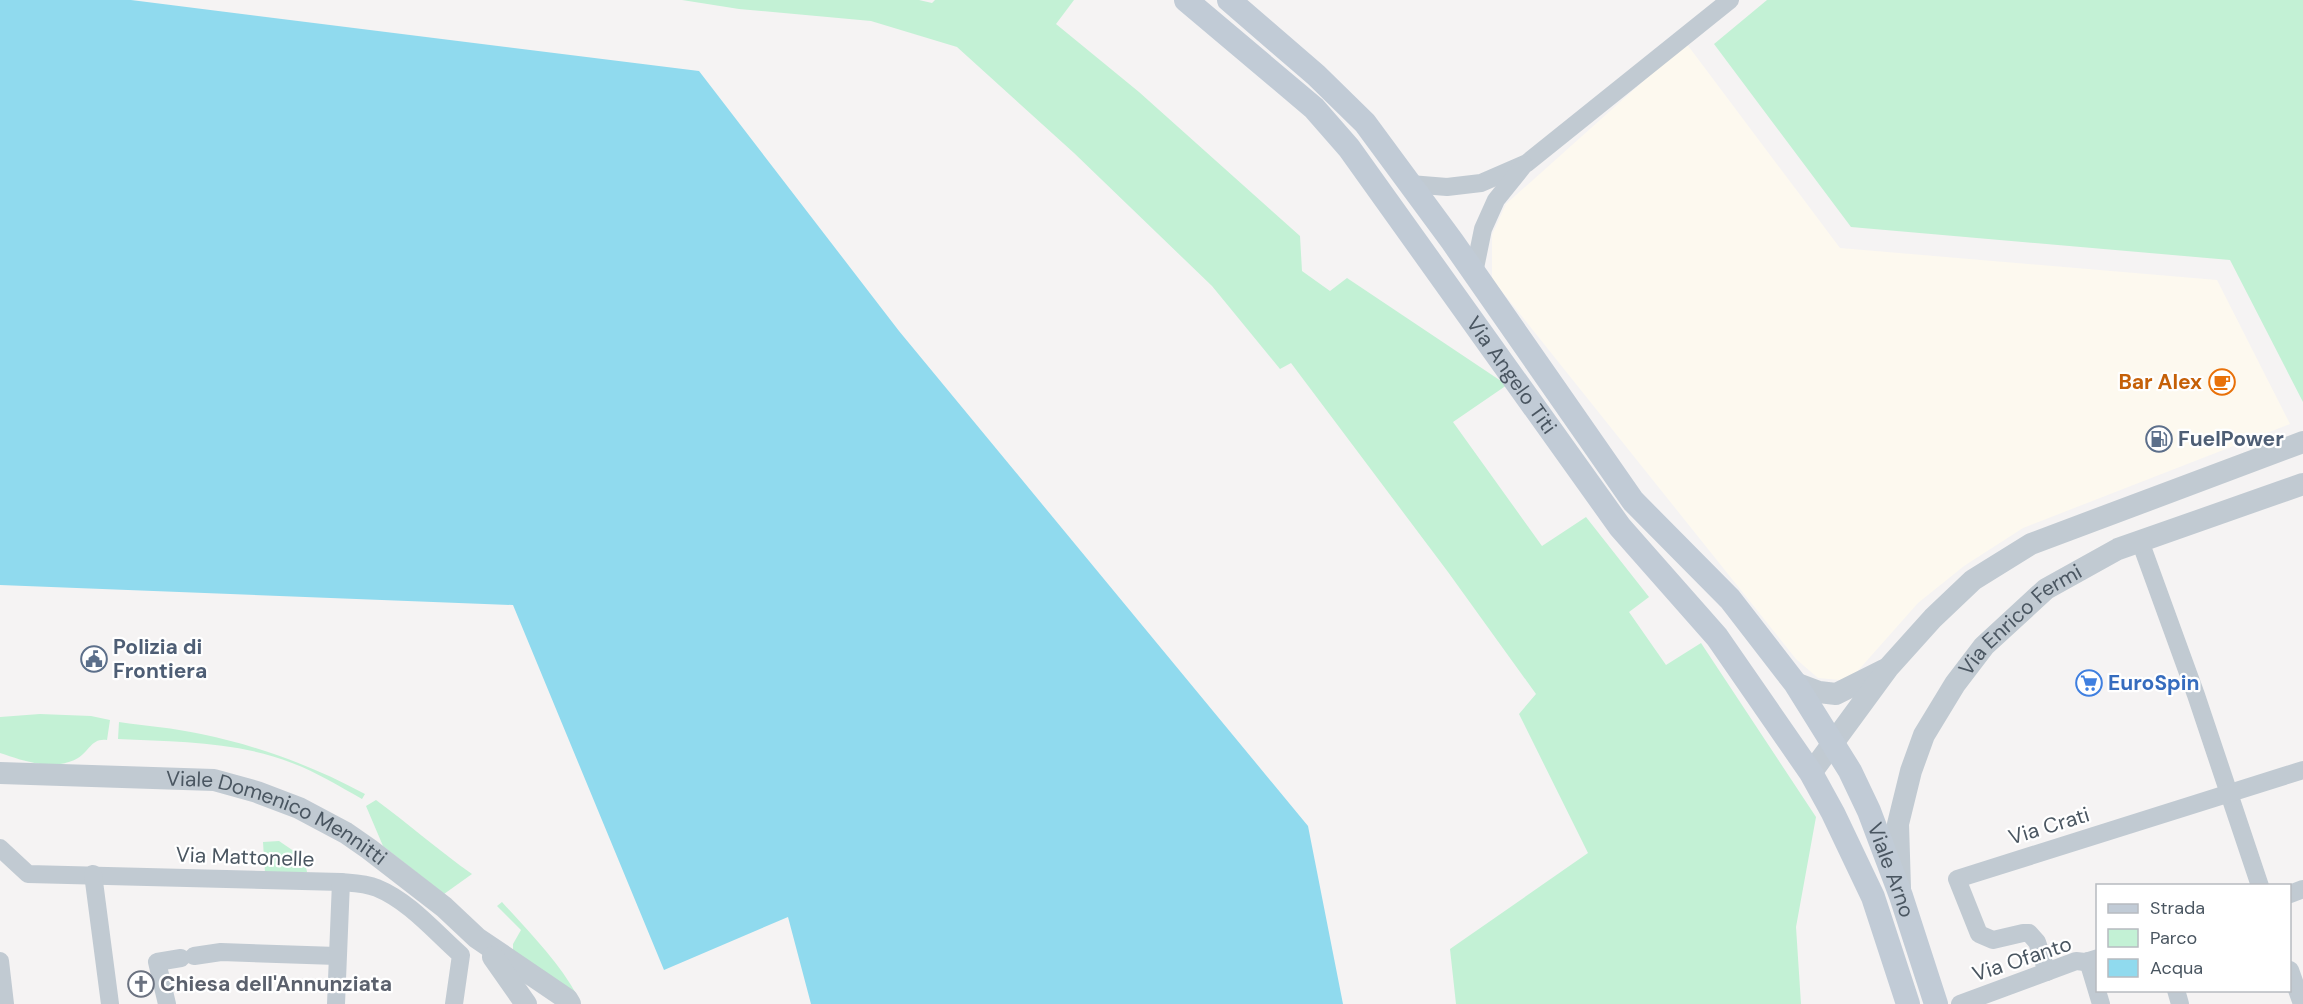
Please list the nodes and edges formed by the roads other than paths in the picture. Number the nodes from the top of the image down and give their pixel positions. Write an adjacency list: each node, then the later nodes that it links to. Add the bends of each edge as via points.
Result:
1 (1186, 0): 16 (main road, Via Angelo Titi, via 1314,108 1349,148 1620,527 1717,637)
2 (1229, 0): 5 (main road, Via Angelo Titi, via 1365,123)
3 (1730, 0): 4 (street)
4 (1527, 163): 5 (street, via 1481,183 1447,187); 6 (street, via 1496,200 1483,229)
5 (1410, 184): 6 (main road, Via Angelo Titi)
6 (1474, 273): 11 (main road, Via Angelo Titi, via 1634,501 1730,599)
7 (2303, 442): 10 (street, via 2031,544 1973,580)
8 (2302, 489): 9 (street, Via Enrico Fermi)
9 (2139, 541): 18 (street); 23 (street, Via Enrico Fermi, via 2046,589 1984,646 1955,684 1924,735 1911,771 1898,824)
10 (1888, 668): 11 (street, via 1836,694); 12 (street)
11 (1795, 683): 12 (main road, Via Angelo Titi)
12 (1832, 742): 16 (street); 23 (main road, Viale Arno, via 1869,811)
13 (0, 760): 17 (street, Viale Domenico Mennitti)
14 (2303, 770): 18 (street, Via Crati)
15 (0, 773): 17 (street, Viale Domenico Mennitti)
16 (1811, 773): 39 (main road, Viale Arno, via 1872,897)
17 (45, 774): 24 (street, Viale Domenico Mennitti, via 214,780 270,796 346,833 404,875)
18 (2230, 793): 22 (street); 28 (street, Via Crati, via 1957,879 1979,934 1993,940 2029,933 2037,942)
19 (3, 857): 20 (street, Via Mattonelle, via 28,874)
20 (93, 874): 21 (street, Via Mattonelle); 33 (street)
21 (341, 882): 25 (street); 36 (street, Via Mattonelle, via 362,883 399,900 461,955)
22 (2260, 884)
23 (1901, 896): 40 (main road, Viale Arno)
24 (477, 938): 31 (street, Viale Domenico Mennitti); 37 (street, Viale Domenico Mennitti, via 506,972)
25 (337, 956): 34 (street, via 221,952 157,962); 35 (street)
26 (2090, 960): 28 (street, Via Ofanto); 30 (street)
27 (0, 961): 32 (street)
28 (2047, 972): 41 (street, Via Ofanto)
29 (2291, 975): 42 (street)
30 (2096, 984)
31 (564, 999): 38 (street, via 549,993)
32 (5, 1004)
33 (110, 1004)
34 (167, 1004)
35 (336, 1004)
36 (454, 1004)
37 (526, 1004)
38 (534, 1004)
39 (1908, 1004)
40 (1936, 1004)
41 (1960, 1004)
42 (2302, 1004)

